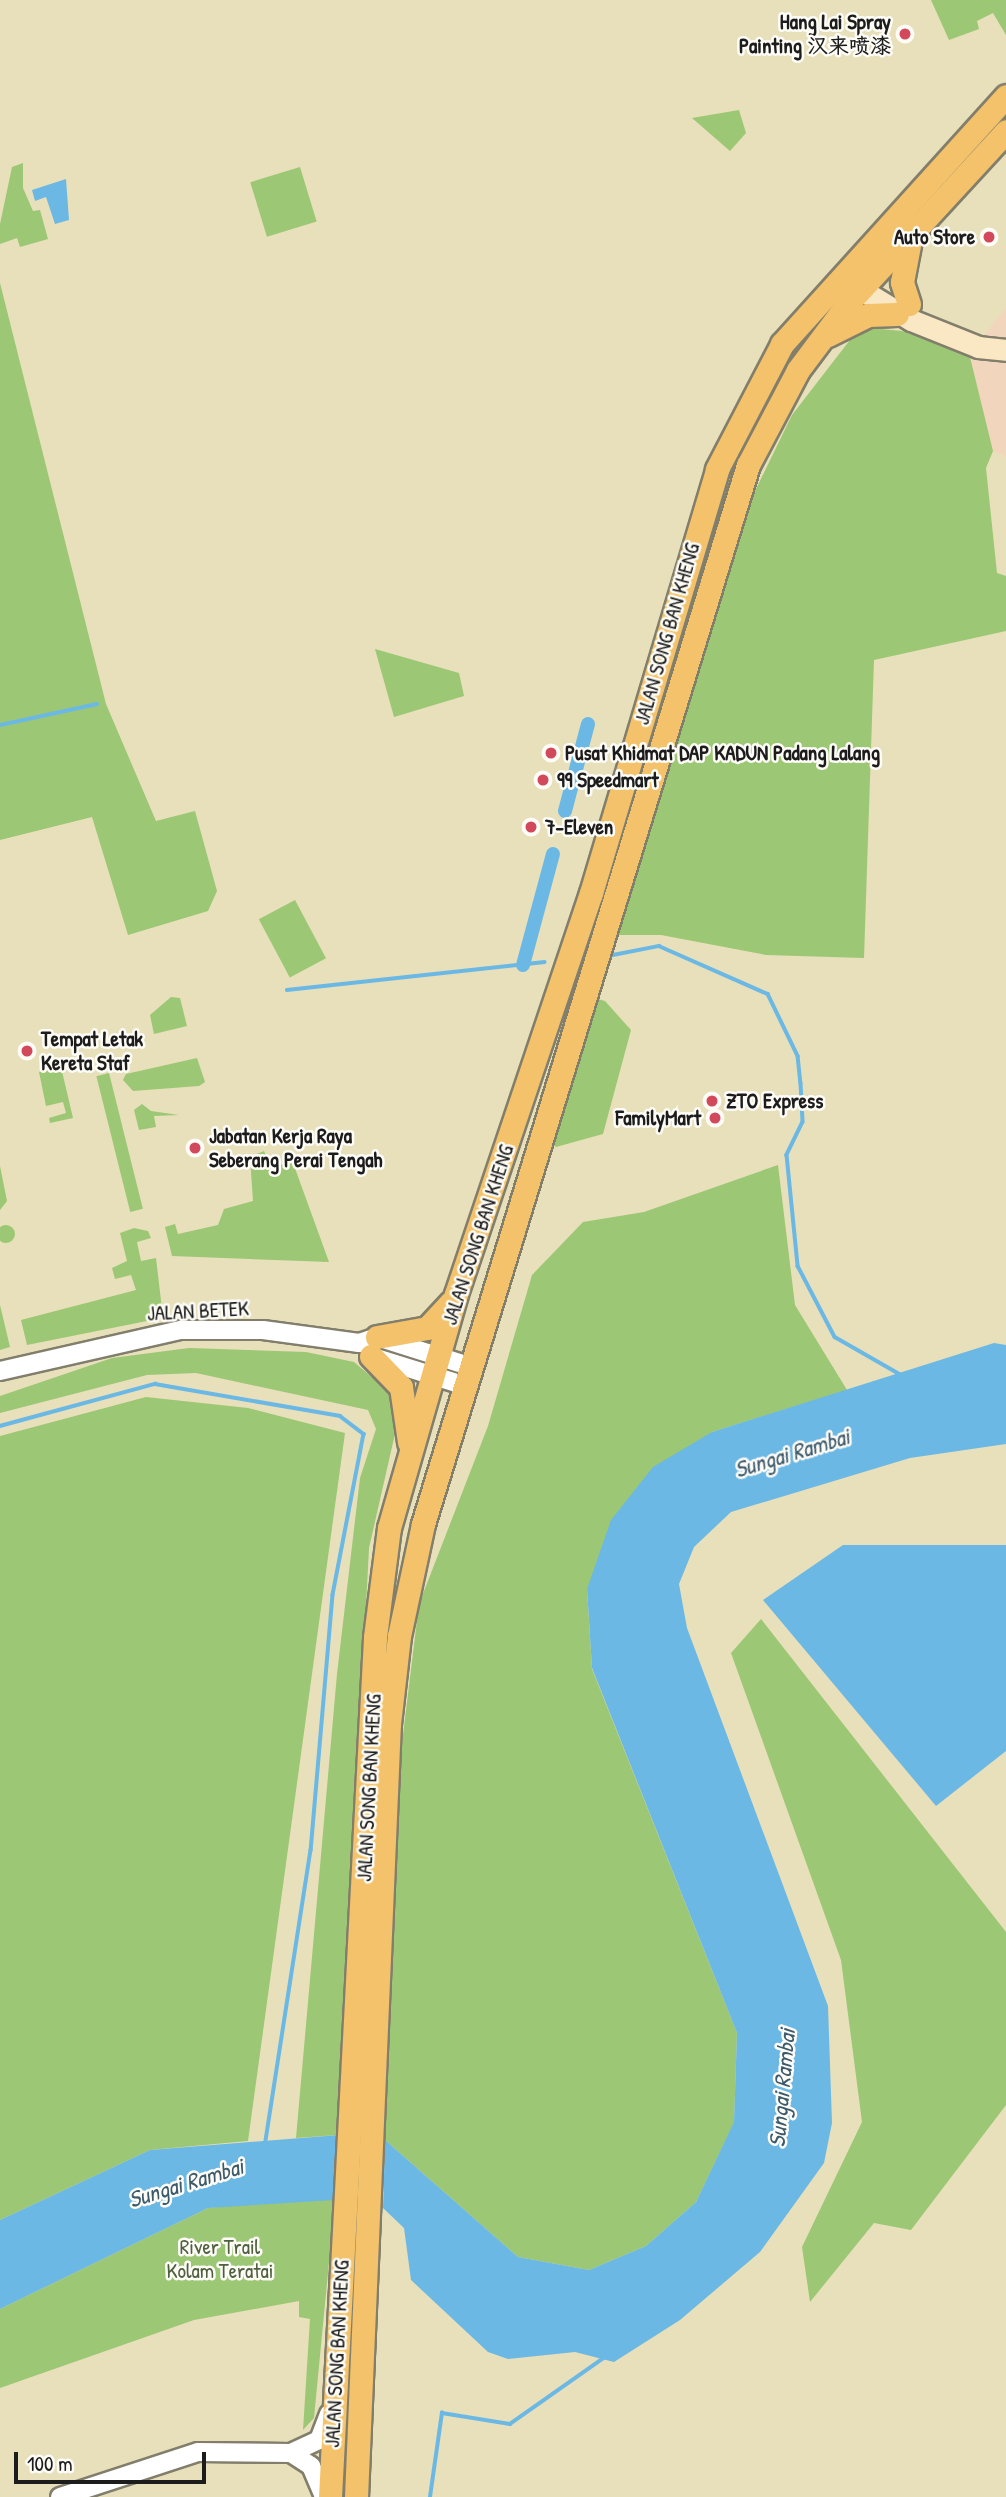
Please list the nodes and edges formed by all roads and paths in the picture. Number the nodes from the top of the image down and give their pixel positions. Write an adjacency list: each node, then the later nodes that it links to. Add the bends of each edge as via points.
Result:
1 (1006, 96): 4 (main road, JALAN SONG BAN KHENG)
2 (1006, 131): 3 (main road, JALAN SONG BAN KHENG)
3 (912, 232): 4 (main road, JALAN SONG BAN KHENG); 5 (main road, via 902,282)
4 (855, 278): 5 (main road); 6 (main road, JALAN SONG BAN KHENG); 8 (main road, JALAN SONG BAN KHENG, via 782,344 717,469 591,893)
5 (903, 309): 6 (main road, via 868,315); 7 (main road, via 978,347)
6 (822, 338): 12 (main road, JALAN SONG BAN KHENG, via 771,416 733,503)
7 (1000, 348)
8 (456, 1294): 9 (main road, via 427,1328); 10 (main road, JALAN SONG BAN KHENG)
9 (369, 1346): 10 (street, JALAN BETEK); 11 (street, JALAN BETEK, via 263,1330 181,1330); 13 (main road, via 401,1387)
10 (438, 1368): 12 (street, JALAN BETEK); 13 (main road, JALAN SONG BAN KHENG)
11 (0, 1371)
12 (466, 1376): 14 (main road, JALAN SONG BAN KHENG, via 399,1636)
13 (410, 1455): 14 (main road, JALAN SONG BAN KHENG, via 379,1587)
14 (363, 2114): 15 (main road, JALAN SONG BAN KHENG)
15 (355, 2244): 16 (main road, JALAN SONG BAN KHENG); 21 (main road, JALAN SONG BAN KHENG)
16 (335, 2392): 17 (street, via 318,2441); 20 (main road, JALAN SONG BAN KHENG)
17 (291, 2454): 18 (street, via 198,2452); 19 (street, via 312,2466)
18 (60, 2497)
19 (324, 2497)
20 (330, 2497)
21 (356, 2497)

